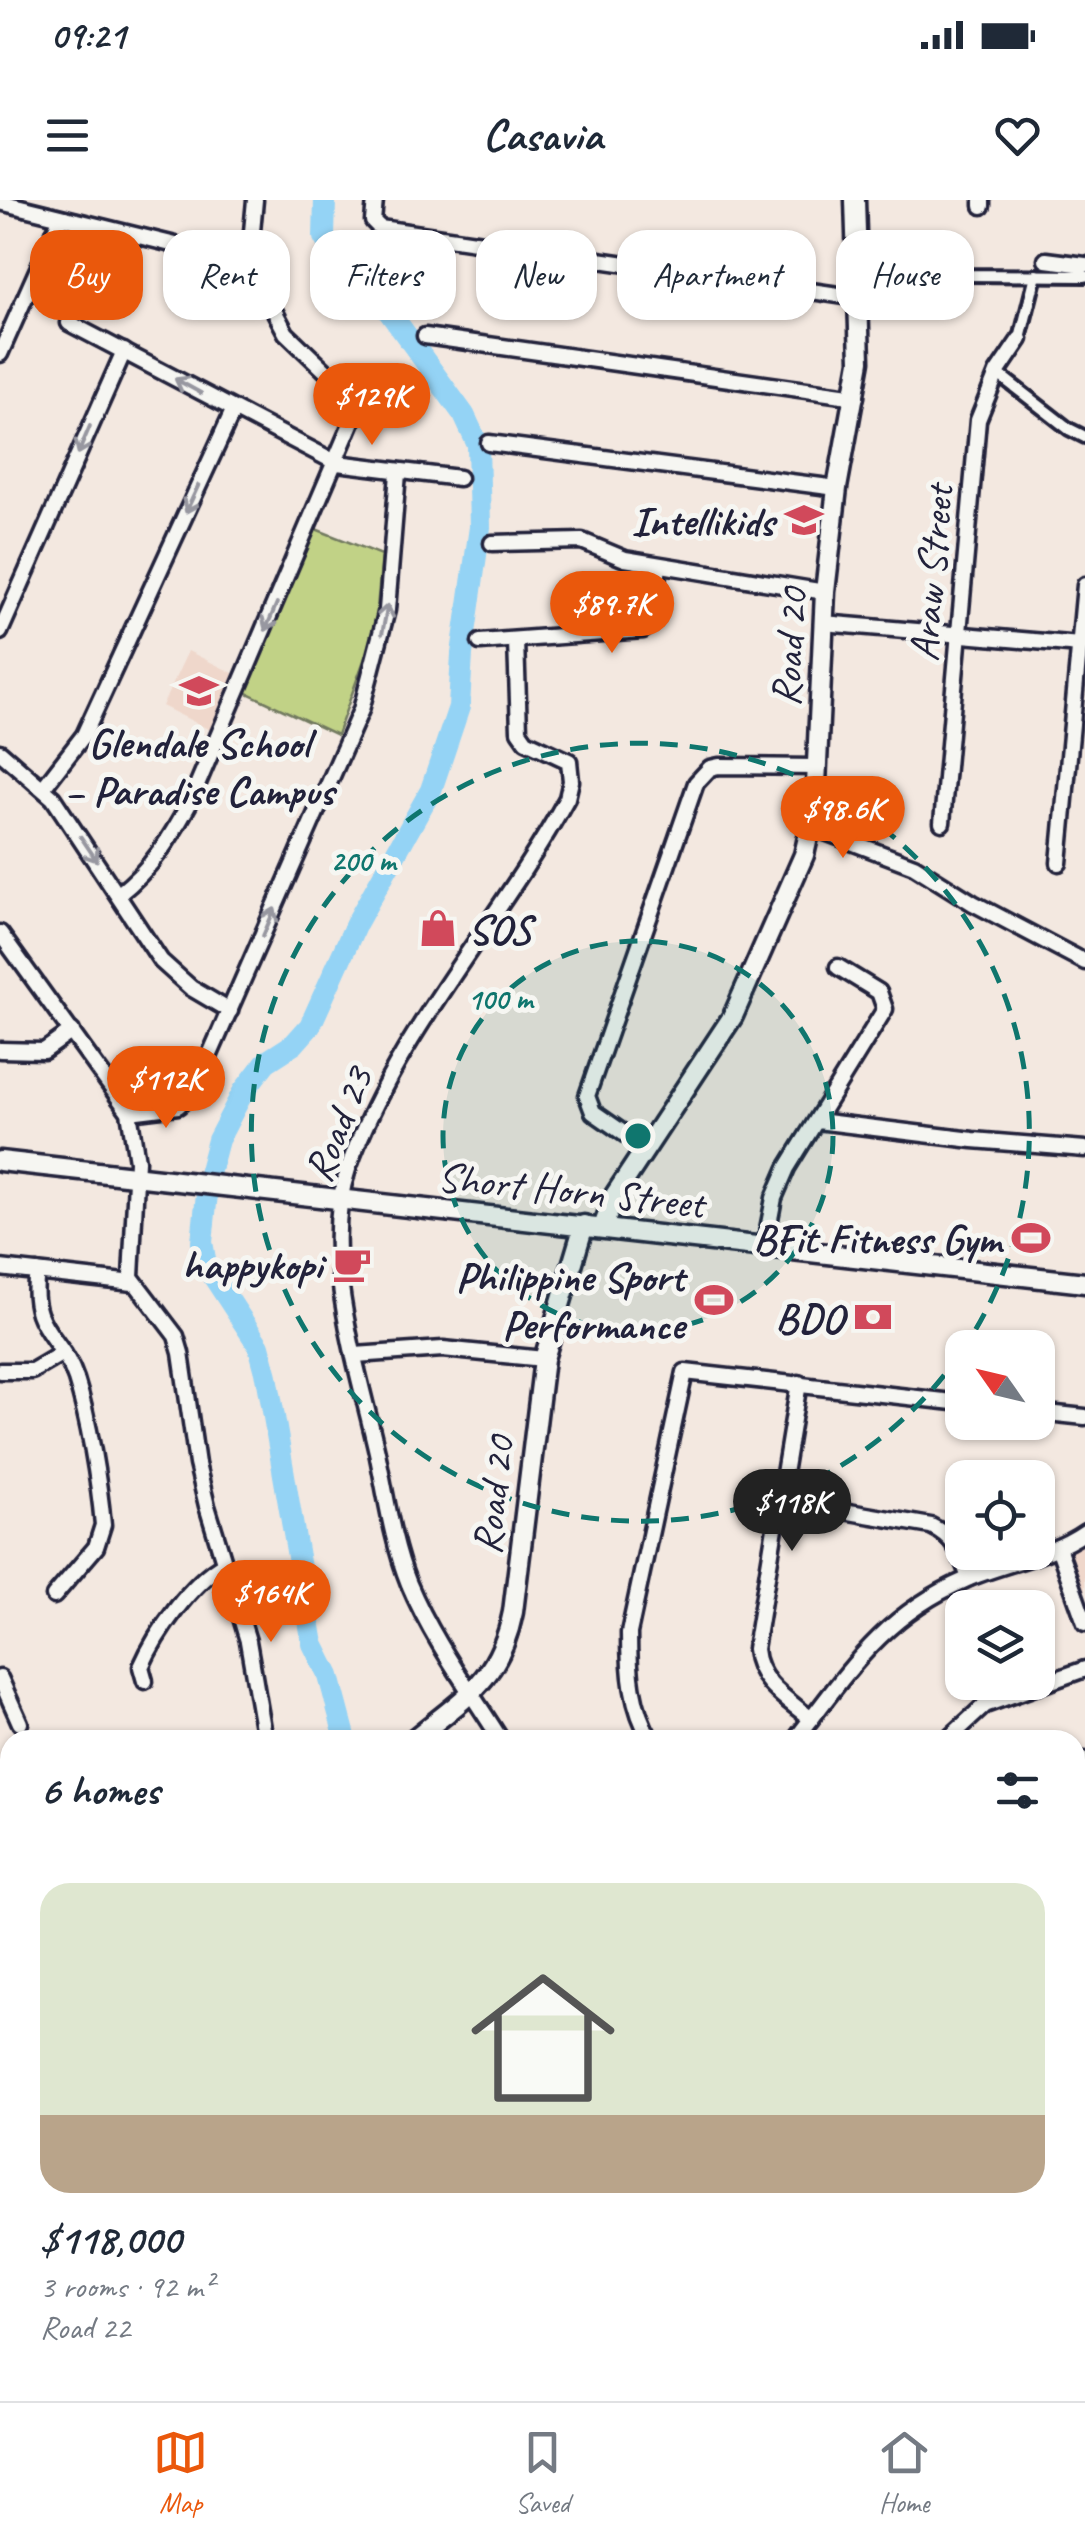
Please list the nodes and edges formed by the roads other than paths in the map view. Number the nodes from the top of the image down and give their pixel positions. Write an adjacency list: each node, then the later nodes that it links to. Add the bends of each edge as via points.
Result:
1 (255, 200): 6 (street)
2 (375, 200): 14 (street, via 375,225 390,230)
3 (856, 200): 7 (street, Road 20)
4 (0, 202): 5 (street)
5 (60, 219): 8 (street); 21 (street)
6 (252, 230)
7 (857, 230)
8 (163, 244)
9 (1046, 260): 10 (street)
10 (1085, 265)
11 (974, 275): 12 (street)
12 (1036, 275): 13 (street); 19 (street)
13 (1085, 276)
14 (836, 295)
15 (279, 320): 27 (street, via 352,408 351,432)
16 (860, 320): 23 (street, Road 20)
17 (69, 323): 20 (street)
18 (425, 336): 23 (street)
19 (1020, 339): 22 (street, Araw Street)
20 (124, 351): 24 (street, one-way to 20); 36 (street, one-way to 36)
21 (0, 354)
22 (997, 373): 25 (street); 37 (street, Araw Street, via 978,420)
23 (856, 397): 30 (street, Road 20)
24 (233, 411): 27 (street); 45 (street, one-way to 45, via 84,736)
25 (1085, 437)
26 (489, 443): 30 (street)
27 (337, 464): 28 (street); 49 (street, one-way to 49, via 190,802 152,865)
28 (398, 472): 29 (street); 53 (street, one-way to 28, via 361,710 387,610)
29 (460, 478)
30 (837, 488): 34 (street, Road 20)
31 (492, 543): 32 (street, via 582,542)
32 (659, 566): 34 (street); 38 (street, via 652,616 643,630)
33 (1085, 585): 40 (street)
34 (825, 592): 35 (street, Road 20)
35 (823, 623): 37 (street); 42 (street, Road 20)
36 (0, 632)
37 (960, 635): 40 (street); 46 (street, Araw Street)
38 (516, 641): 39 (street); 62 (street, Road 23, via 519,731 569,761 567,798 390,1080)
39 (480, 642)
40 (1082, 645): 43 (street)
41 (0, 752): 45 (street)
42 (816, 767): 47 (street, Road 20); 58 (street, via 719,766 696,784 587,1096 593,1112)
43 (1068, 771): 44 (street); 48 (street)
44 (1085, 772)
45 (43, 788): 49 (street, one-way to 49)
46 (942, 823)
47 (812, 826): 51 (street, via 914,866); 58 (street, Road 20, via 733,1016)
48 (1059, 863)
49 (119, 894): 53 (street, via 161,961)
50 (0, 934): 54 (street)
51 (1085, 962)
52 (838, 967): 57 (street, via 878,992 885,1009)
53 (230, 1012): 56 (street, via 192,1095 178,1106)
54 (72, 1031): 55 (street, via 44,1051); 56 (street)
55 (0, 1050)
56 (129, 1112): 61 (street)
57 (817, 1120): 59 (street); 64 (street, via 779,1185)
58 (645, 1148): 63 (street, Road 20)
59 (1085, 1149)
60 (0, 1161): 61 (street, Short Horn Street)
61 (136, 1176): 62 (street, Short Horn Street); 68 (street)
62 (340, 1198): 63 (street, Short Horn Street); 70 (street, Road 23, via 340,1263)
63 (593, 1226): 64 (street, Short Horn Street); 71 (street, Road 20)
64 (766, 1246): 67 (street, Short Horn Street)
65 (0, 1268): 66 (street)
66 (37, 1272): 68 (street); 69 (street, via 36,1308)
67 (1085, 1282)
68 (133, 1283): 80 (street, via 176,1336 197,1464)
69 (62, 1354): 72 (street, via 32,1370); 82 (street, via 75,1376 103,1525 96,1547)
70 (356, 1355): 71 (street, via 443,1349); 87 (street, Road 23, via 408,1582)
71 (544, 1358): 87 (street, Road 20, via 510,1628 499,1660)
72 (0, 1371)
73 (799, 1383): 74 (street); 77 (street); 93 (street, via 685,1372 628,1633 629,1674)
74 (945, 1401)
75 (1055, 1414): 76 (street)
76 (1085, 1417)
77 (779, 1500): 81 (street, via 931,1526 956,1544); 88 (street, via 756,1662 768,1683)
78 (1085, 1532): 79 (street)
79 (1058, 1547): 81 (street); 83 (street)
80 (224, 1564): 85 (street, via 198,1582); 90 (street, via 248,1641)
81 (969, 1578): 88 (street, via 888,1627)
82 (54, 1596)
83 (1085, 1623)
84 (1085, 1669): 95 (street, via 985,1705)
85 (141, 1672)
86 (0, 1678): 89 (street)
87 (471, 1692): 91 (street, Road 20); 92 (street, Road 23)
88 (811, 1719): 94 (street)
89 (20, 1722)
90 (263, 1730)
91 (425, 1730)
92 (495, 1730)
93 (646, 1730)
94 (802, 1730)
95 (958, 1730)

